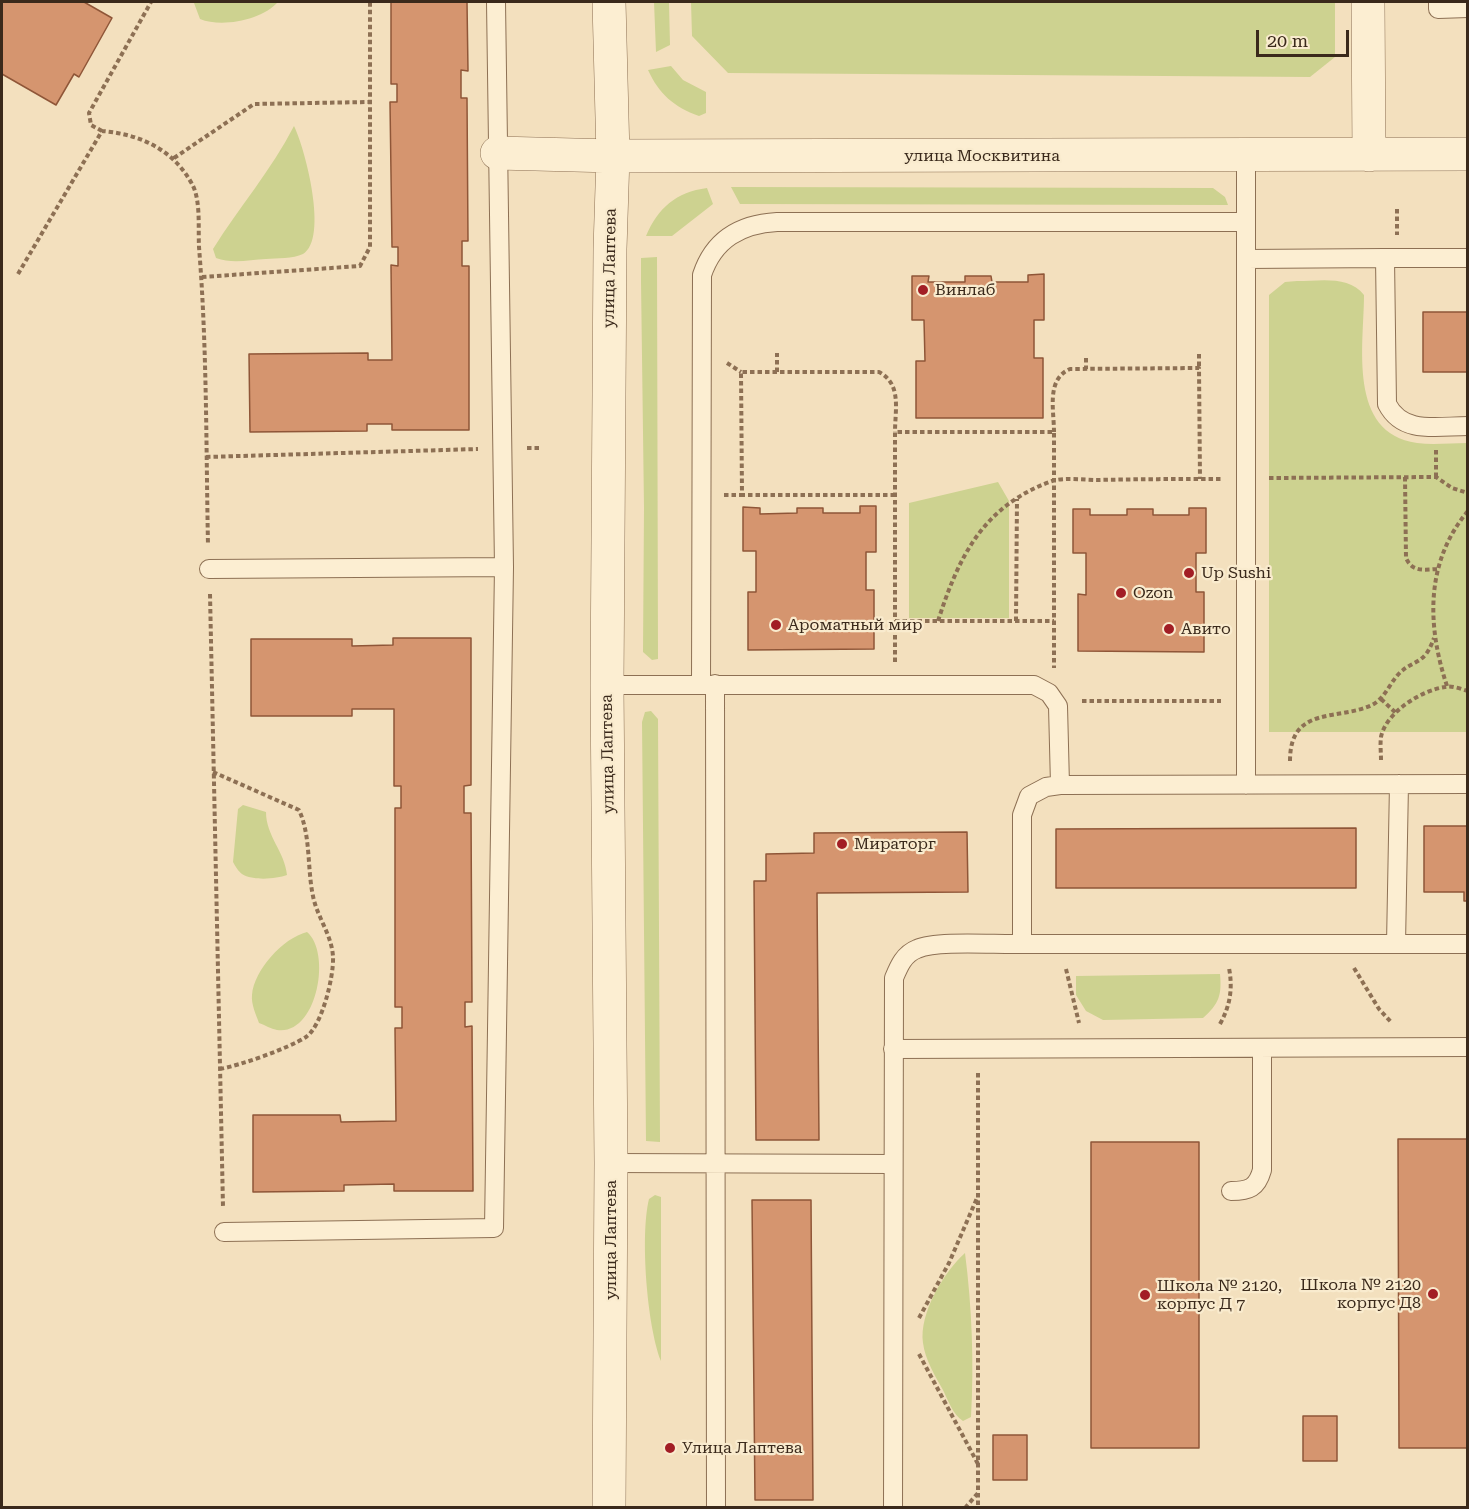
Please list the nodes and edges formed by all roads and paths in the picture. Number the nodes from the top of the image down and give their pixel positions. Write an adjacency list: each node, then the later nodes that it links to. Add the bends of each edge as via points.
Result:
1 (151, 2): 9 (path, via 89,113 91,124)
2 (370, 2): 8 (path)
3 (496, 2): 10 (lane)
4 (609, 2): 13 (street, улица Лаптева)
5 (1368, 2): 12 (street)
6 (1438, 2): 7 (lane, via 1438,9)
7 (1467, 9)
8 (370, 102): 15 (path, via 254,104); 21 (path, via 370,247 360,266)
9 (102, 132): 15 (path, via 145,139); 20 (path)
10 (497, 153): 13 (street, улица Москвитина); 43 (lane)
11 (1467, 154): 12 (street, улица Москвитина)
12 (1369, 155): 14 (street, улица Москвитина)
13 (613, 156): 14 (street, улица Москвитина); 53 (street, улица Лаптева)
14 (1246, 156): 16 (lane)
15 (174, 158): 21 (path, via 193,185)
16 (1246, 222): 19 (lane); 51 (lane, via 777,222 755,223 727,238 706,261 702,275)
17 (1384, 258): 18 (lane); 19 (lane); 28 (lane, via 1387,404 1393,415 1409,426)
18 (1467, 258)
19 (1246, 259): 58 (lane)
20 (18, 274)
21 (202, 277): 34 (path)
22 (777, 353): 27 (path)
23 (1199, 354): 25 (path)
24 (1086, 358): 26 (path)
25 (1199, 368): 26 (path); 37 (path)
26 (1086, 369): 30 (path, via 1070,369 1057,378 1053,386)
27 (777, 372): 29 (path, via 879,372 888,376 895,388); 40 (path, via 741,372 741,495)
28 (1467, 426)
29 (895, 432): 30 (path); 40 (path)
30 (1054, 432): 38 (path)
31 (518, 448): 32 (path)
32 (541, 448)
33 (482, 449): 34 (path)
34 (206, 457): 44 (path)
35 (1405, 477): 45 (path, via 1406,558 1418,570)
36 (1436, 477): 39 (path)
37 (1200, 479)
38 (1054, 480): 41 (path); 49 (path)
39 (1467, 494)
40 (895, 495): 46 (path)
41 (1017, 499): 47 (path, via 988,523 968,547 951,580); 48 (path)
42 (1467, 512): 45 (path, via 1455,527)
43 (504, 567): 44 (lane); 86 (lane, via 494,1228)
44 (209, 569): 61 (path)
45 (1437, 569): 50 (path, via 1432,612)
46 (895, 621): 47 (path); 52 (path)
47 (938, 621): 48 (path)
48 (1016, 621): 49 (path)
49 (1054, 621): 57 (path)
50 (1434, 638): 54 (path); 56 (path, via 1425,656 1403,670)
51 (708, 684): 52 (lane); 53 (lane); 82 (lane)
52 (895, 684): 57 (lane, via 1034,685)
53 (607, 685): 81 (street, улица Лаптева)
54 (1447, 686): 55 (path); 59 (path, via 1422,694)
55 (1467, 691)
56 (1381, 699): 59 (path); 63 (path, via 1353,711 1319,716 1304,725 1290,744)
57 (1055, 700): 58 (path); 66 (lane, via 1060,719)
58 (1246, 701): 62 (lane)
59 (1396, 713): 60 (path)
60 (1381, 736)
61 (213, 772): 80 (path); 80 (path, via 299,810 305,822 315,908 333,956 320,1020 307,1037)
62 (1246, 784): 63 (lane); 66 (lane)
63 (1290, 784): 64 (lane)
64 (1399, 784): 65 (lane); 70 (lane)
65 (1467, 784)
66 (1060, 785): 67 (lane, via 1035,791 1024,805)
67 (1022, 944): 72 (lane); 79 (lane, via 934,945 906,956 894,978)
68 (1224, 944): 69 (lane); 72 (lane); 77 (path, via 1232,984 1228,1007 1221,1024)
69 (1342, 944): 70 (lane); 73 (path, via 1360,982 1379,1009)
70 (1396, 944): 71 (lane)
71 (1467, 944)
72 (1064, 945): 76 (path, via 1072,1000)
73 (1416, 1047): 74 (lane); 78 (lane)
74 (1467, 1047)
75 (978, 1048): 76 (lane); 79 (lane); 85 (path)
76 (1090, 1048): 77 (lane)
77 (1200, 1048): 78 (lane)
78 (1263, 1048): 84 (lane, via 1262,1170 1254,1187)
79 (893, 1049): 83 (lane)
80 (220, 1069): 86 (path)
81 (611, 1163): 82 (lane); 91 (street, улица Лаптева)
82 (716, 1164): 83 (lane); 92 (lane)
83 (893, 1164): 87 (lane)
84 (1231, 1191)
85 (978, 1195): 88 (path, via 949,1263); 89 (path)
86 (224, 1232)
87 (893, 1303): 88 (path); 93 (lane)
88 (909, 1334): 89 (path)
89 (978, 1465): 90 (path)
90 (978, 1493): 94 (path); 95 (path)
91 (609, 1508)
92 (716, 1508)
93 (893, 1508)
94 (965, 1508)
95 (978, 1508)

